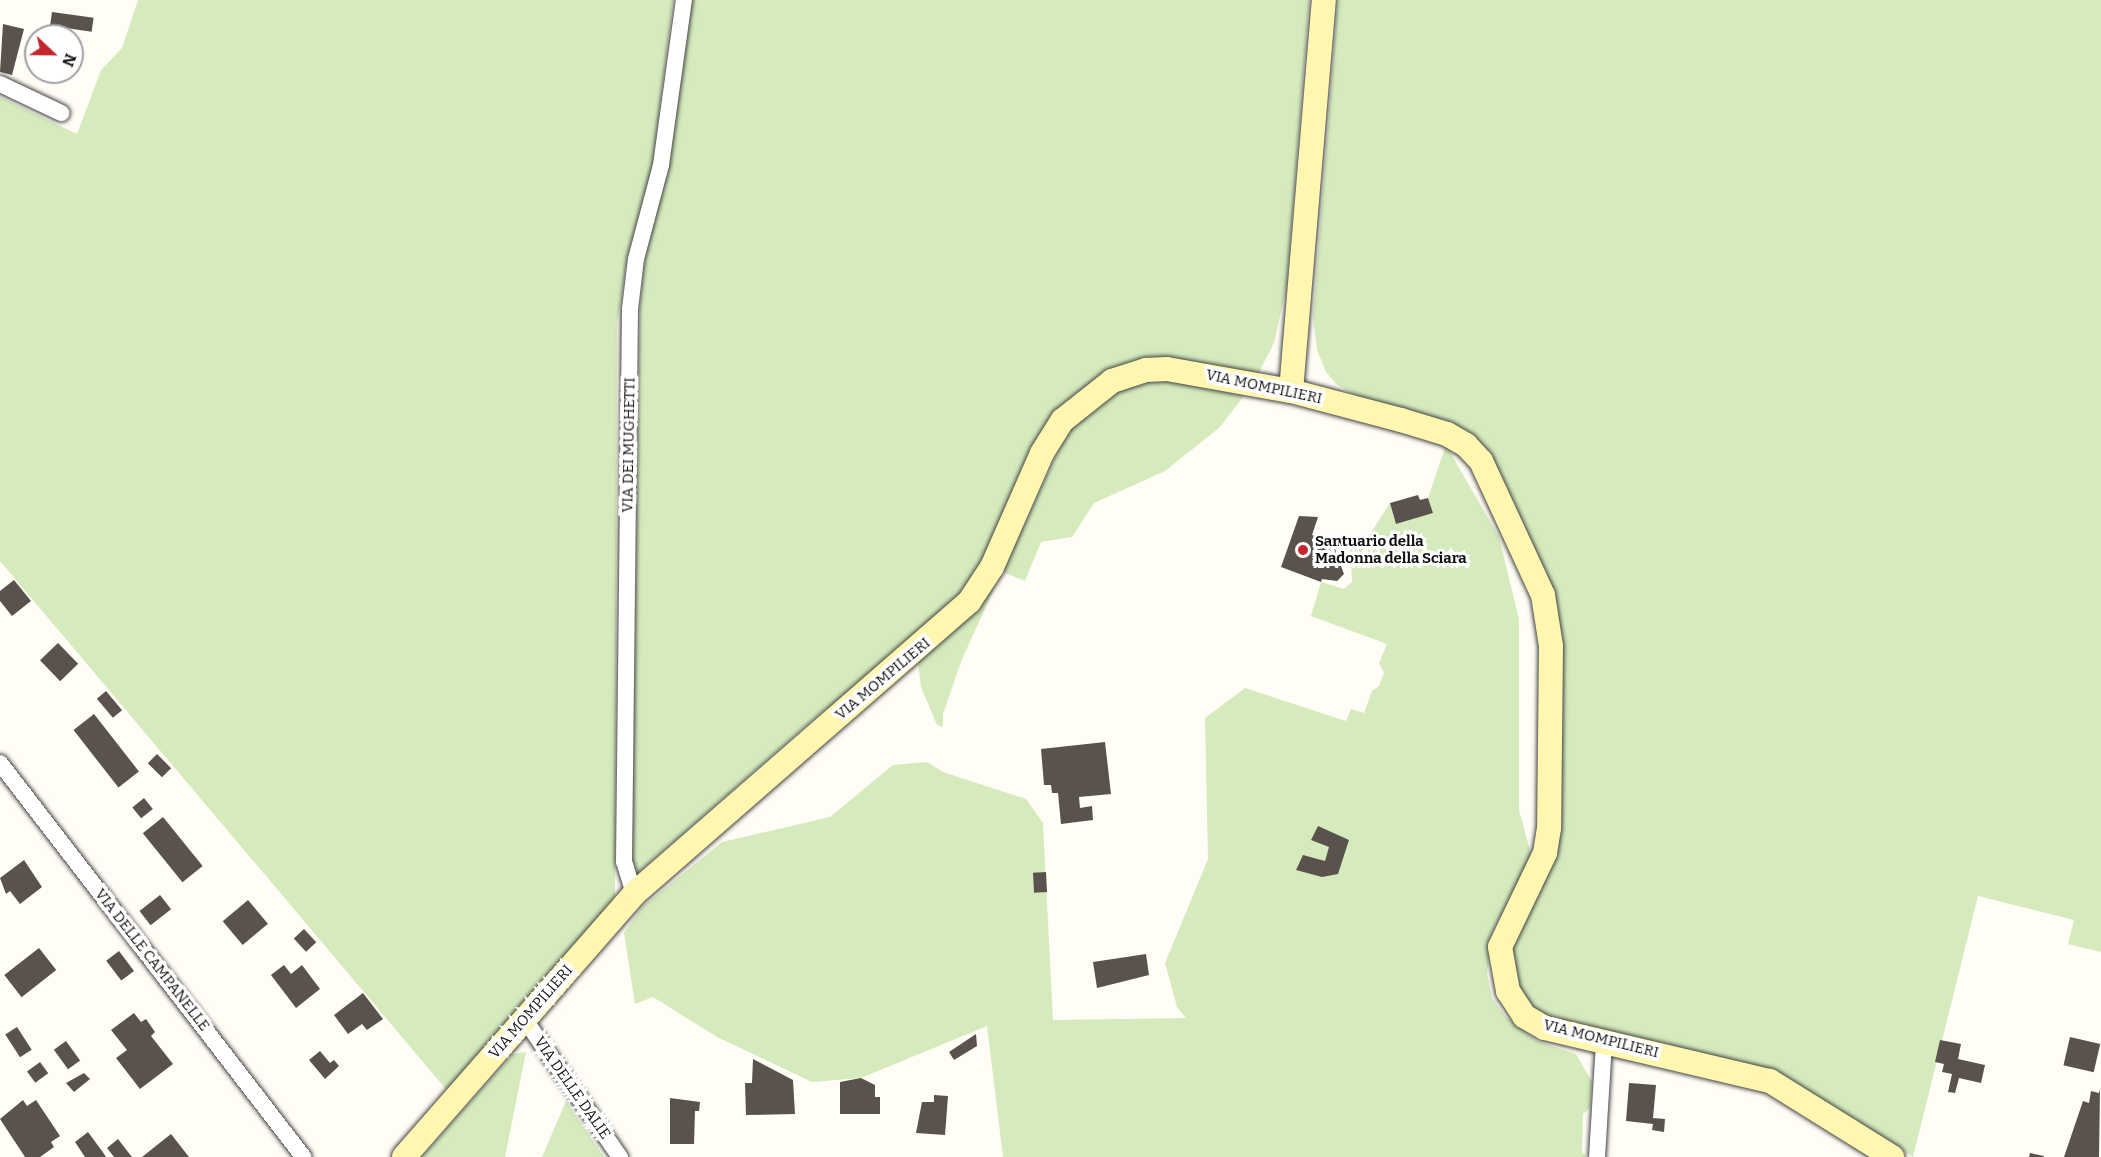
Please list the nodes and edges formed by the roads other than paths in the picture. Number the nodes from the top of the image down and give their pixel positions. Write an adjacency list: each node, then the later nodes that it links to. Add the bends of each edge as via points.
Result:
1 (684, 0): 7 (street, VIA DEI MUGHETTI, via 661,165 636,259 630,309 624,862)
2 (1324, 0): 5 (street)
3 (0, 84): 4 (street)
4 (62, 113)
5 (1291, 391): 7 (street, VIA MOMPILIERI, via 1167,369 1128,374 1095,391 1051,437 992,567 969,602); 9 (street, VIA MOMPILIERI, via 1447,434 1466,445 1481,461 1533,569 1547,611 1551,646 1549,828 1536,877 1511,919 1500,947 1501,969 1508,991 1524,1016 1545,1028)
6 (0, 763): 10 (street, VIA DELLE CAMPANELLE)
7 (634, 894): 8 (street, VIA MOMPILIERI)
8 (525, 1020): 11 (street, VIA MOMPILIERI); 12 (street, VIA DELLE DALIE)
9 (1604, 1042): 13 (street); 14 (street, VIA MOMPILIERI, via 1770,1081)
10 (303, 1157)
11 (404, 1157)
12 (620, 1157)
13 (1598, 1157)
14 (1892, 1157)

